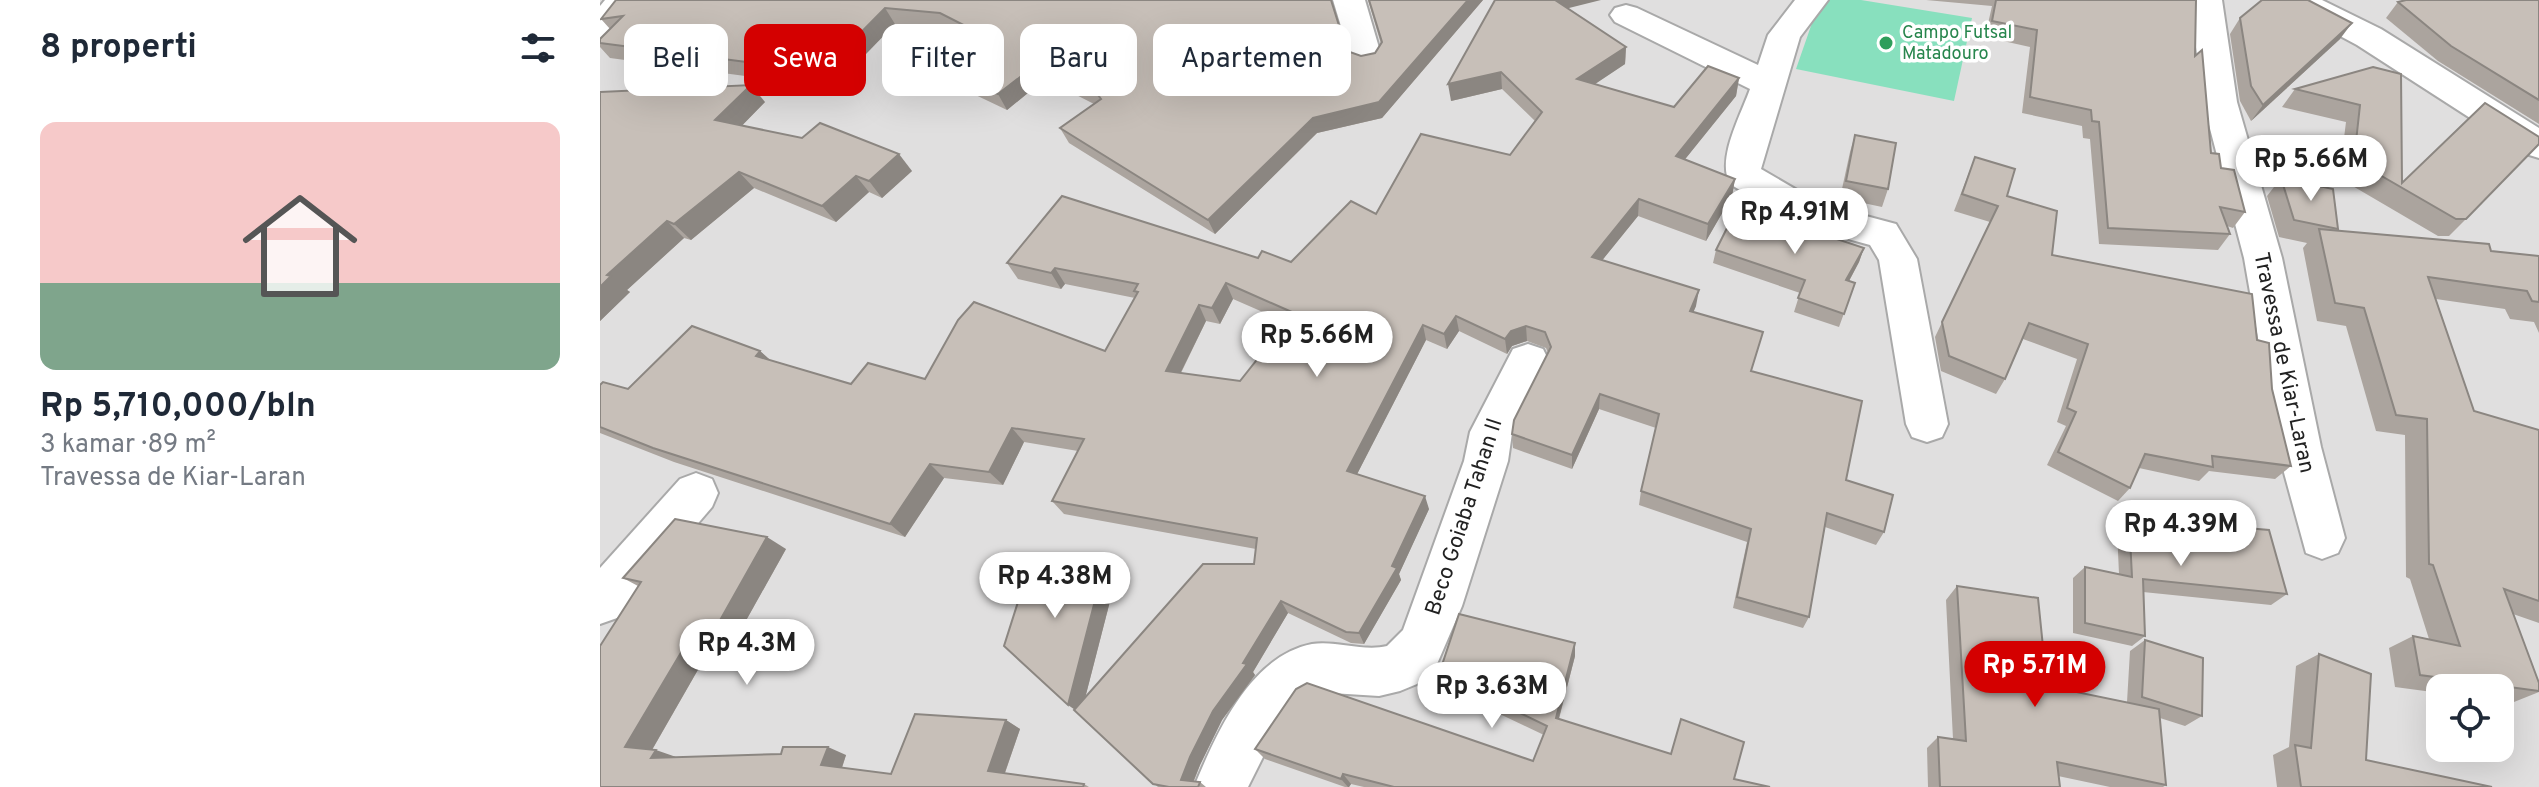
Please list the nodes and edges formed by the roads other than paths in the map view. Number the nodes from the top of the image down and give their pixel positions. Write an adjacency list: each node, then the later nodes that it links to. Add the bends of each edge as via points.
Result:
1 (622, 0): 7 (street)
2 (1349, 0): 8 (street)
3 (1812, 0): 9 (street, via 1784,35)
4 (2206, 0): 14 (street, Travessa de Kiar-Laran, via 2220,102 2263,258)
5 (2297, 0): 10 (street, via 2369,37)
6 (1626, 15): 9 (street)
7 (600, 28)
8 (1365, 58)
9 (1769, 84): 12 (street, via 1743,175 1810,215 1883,234 1898,259)
10 (2539, 145)
11 (1528, 361): 16 (street, Beco Goiaba Tahan II, via 1491,432 1443,592 1420,647 1400,667 1379,672 1313,668 1285,681 1250,729)
12 (1927, 424)
13 (696, 493): 15 (street)
14 (2322, 538)
15 (600, 602)
16 (1220, 787)

